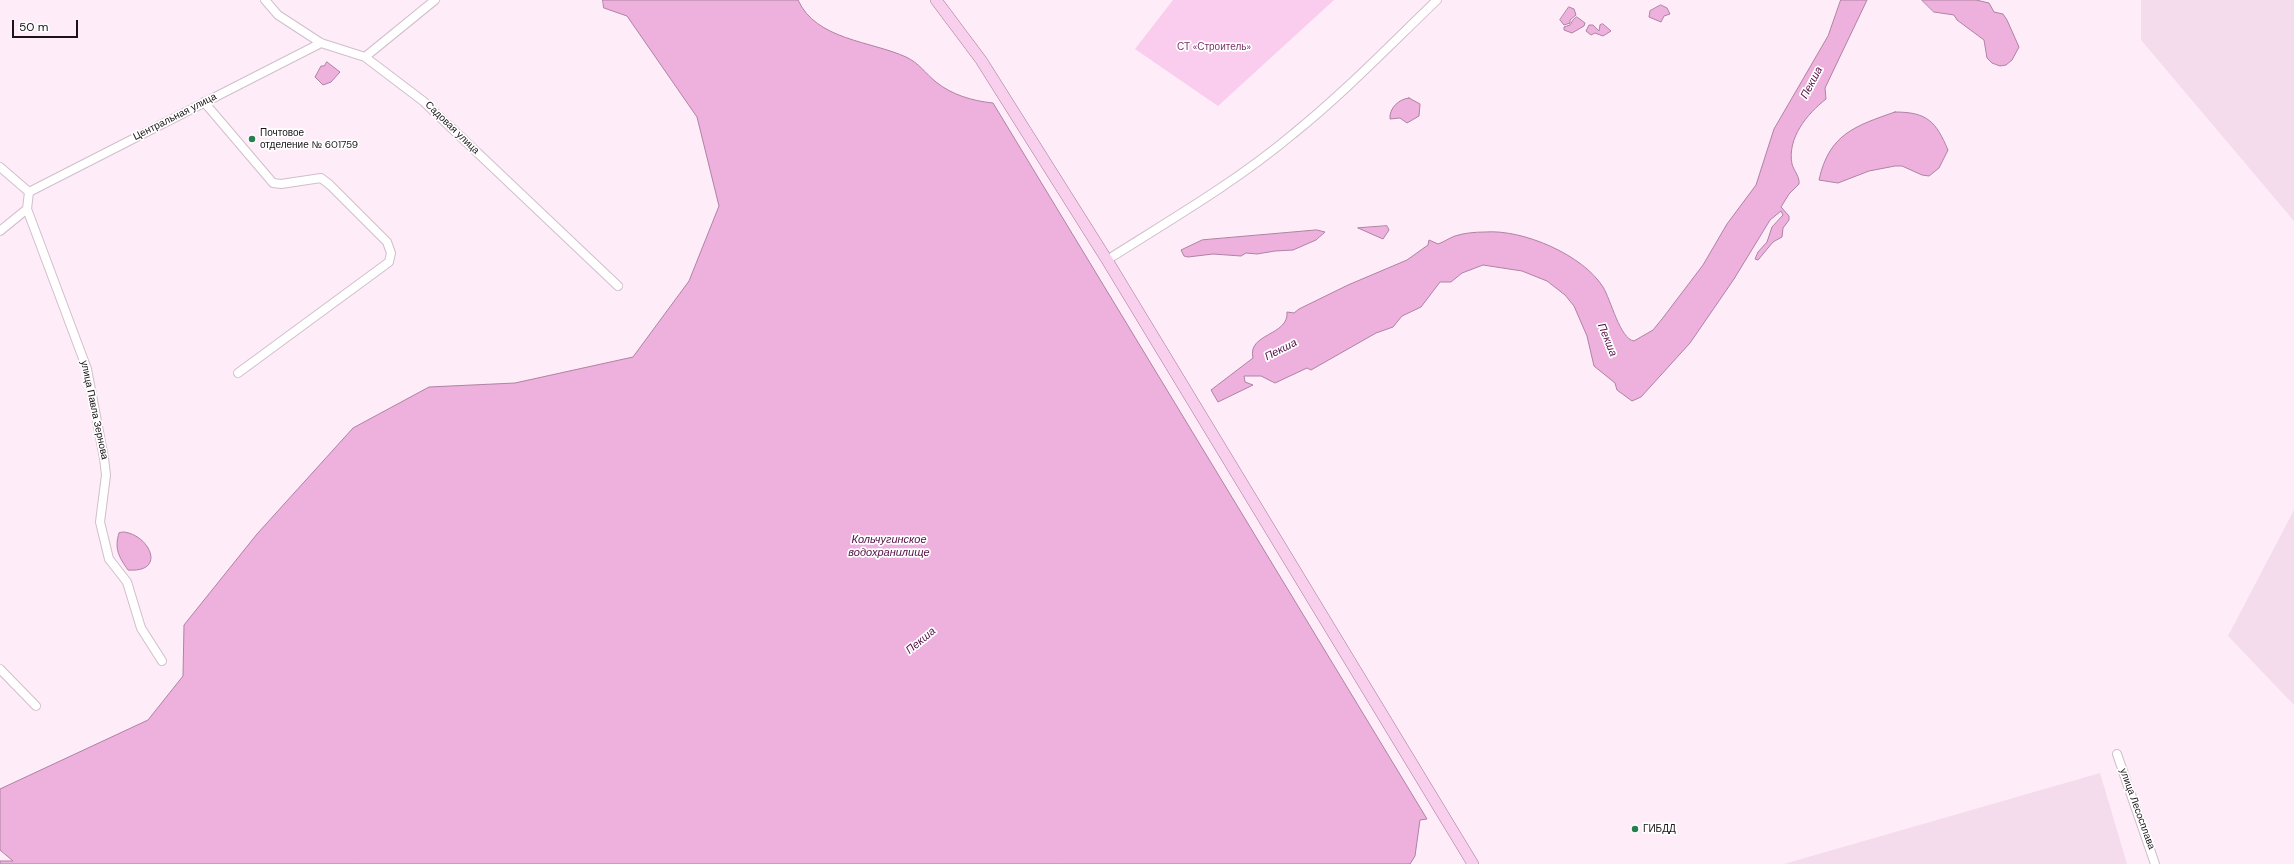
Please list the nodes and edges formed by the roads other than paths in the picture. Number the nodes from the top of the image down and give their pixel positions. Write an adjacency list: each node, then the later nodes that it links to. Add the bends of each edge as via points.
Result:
1 (265, 0): 5 (street, Садовая улица, via 278,15)
2 (435, 0): 6 (street)
3 (936, 0): 12 (main road, via 1004,96)
4 (1437, 0): 12 (street, via 1333,100 1292,135 1242,172)
5 (321, 43): 6 (street, Садовая улица); 7 (street, Центральная улица)
6 (365, 57): 13 (street, Садовая улица, via 424,101)
7 (204, 102): 9 (street, Центральная улица); 14 (street, via 273,183 321,178 387,242 391,253 389,262)
8 (0, 168): 9 (street)
9 (29, 192): 10 (street, улица Павла Зернова)
10 (27, 209): 11 (street); 15 (street, улица Павла Зернова, via 88,369 106,475 100,522 109,559 127,582 141,628)
11 (0, 231)
12 (1107, 260): 19 (main road)
13 (618, 286)
14 (238, 373)
15 (162, 661)
16 (0, 669): 17 (street)
17 (36, 706)
18 (2117, 754): 20 (street, улица Лесосплава)
19 (1473, 864)
20 (2155, 864)

